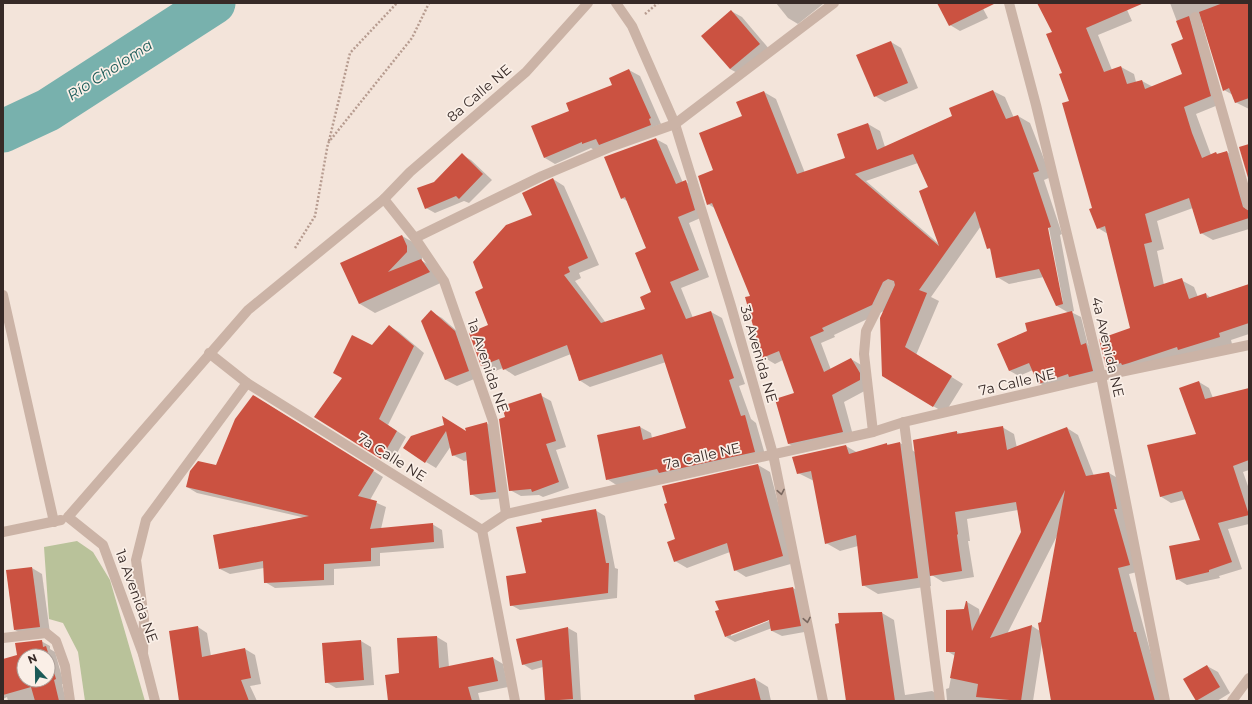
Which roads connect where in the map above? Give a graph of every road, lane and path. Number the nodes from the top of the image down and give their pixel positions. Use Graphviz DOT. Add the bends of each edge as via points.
graph roads {
  1 [pos="397,3"];
  2 [pos="429,3"];
  3 [pos="588,3"];
  4 [pos="616,3"];
  5 [pos="834,3"];
  6 [pos="1009,3"];
  7 [pos="1195,17"];
  8 [pos="675,124"];
  9 [pos="328,143"];
  10 [pos="384,199"];
  11 [pos="1249,205"];
  12 [pos="415,238"];
  13 [pos="291,254"];
  14 [pos="889,285"];
  15 [pos="3,295"];
  16 [pos="1249,345"];
  17 [pos="209,353"];
  18 [pos="1101,376"];
  19 [pos="247,383"];
  20 [pos="904,422"];
  21 [pos="873,432"];
  22 [pos="773,454"];
  23 [pos="506,514"];
  24 [pos="68,517"];
  25 [pos="54,522"];
  26 [pos="482,530"];
  27 [pos="3,532"];
  28 [pos="3,638"];
  29 [pos="143,654"];
  30 [pos="1249,678"];
  31 [pos="70,701"];
  32 [pos="155,701"];
  33 [pos="515,701"];
  34 [pos="823,701"];
  35 [pos="940,701"];
  36 [pos="1165,701"];
  37 [pos="1232,701"];
  1 -- 9 [label="path" via="350,53"];
  2 -- 9 [label="path" via="412,38"];
  3 -- 10 [label="street, 8a Calle NE" via="526,72 410,172"];
  4 -- 8 [label="street, 3a Avenida NE" via="632,26"];
  5 -- 8 [label="street"];
  6 -- 18 [label="street, 4a Avenida NE"];
  7 -- 11 [label="street"];
  8 -- 12 [label="street" via="549,173"];
  8 -- 22 [label="street, 3a Avenida NE"];
  9 -- 13 [label="path" via="315,216"];
  10 -- 12 [label="street, 1a Avenida NE"];
  10 -- 17 [label="street" via="248,310"];
  12 -- 23 [label="street, 1a Avenida NE" via="444,281 493,421"];
  14 -- 21 [label="street" via="866,331 864,354"];
  15 -- 25 [label="street"];
  16 -- 18 [label="street, 7a Calle NE"];
  17 -- 19 [label="street, 7a Calle NE"];
  17 -- 24 [label="street"];
  18 -- 20 [label="street, 7a Calle NE"];
  18 -- 36 [label="street, 4a Avenida NE"];
  19 -- 26 [label="street, 7a Calle NE"];
  19 -- 29 [label="street" via="146,520 136,560 144,619"];
  20 -- 21 [label="street, 7a Calle NE"];
  20 -- 35 [label="street"];
  21 -- 22 [label="street, 7a Calle NE"];
  22 -- 23 [label="street, 7a Calle NE"];
  22 -- 34 [label="street, 3a Avenida NE, one-way"];
  23 -- 26 [label="street, 7a Calle NE"];
  24 -- 25 [label="street"];
  24 -- 29 [label="street, 1a Avenida NE" via="103,545"];
  25 -- 27 [label="street"];
  26 -- 33 [label="street"];
  28 -- 31 [label="street" via="46,633 56,641 65,666"];
  29 -- 32 [label="street, 1a Avenida NE"];
  30 -- 37 [label="street"];
}
